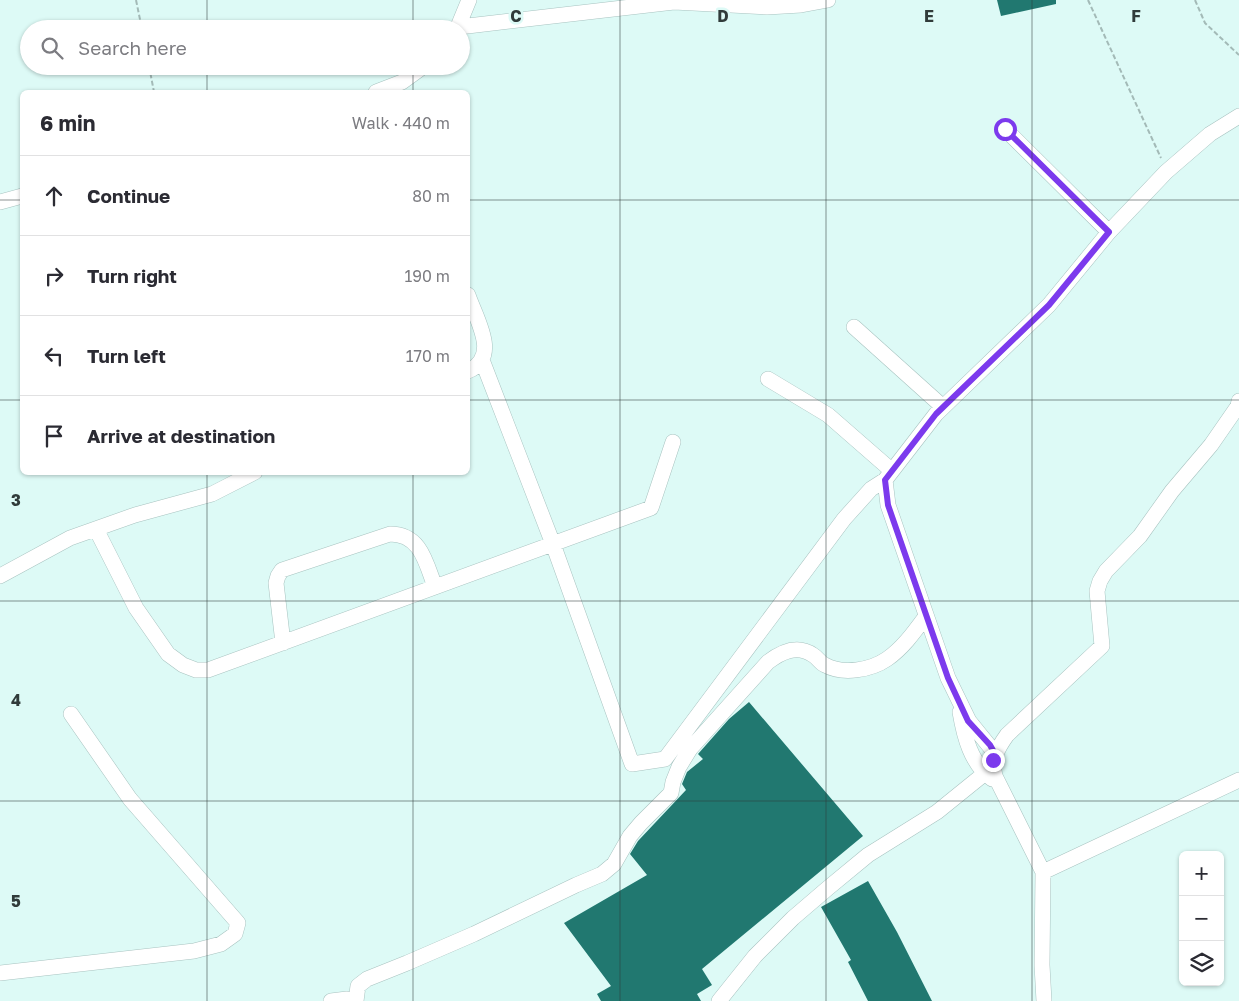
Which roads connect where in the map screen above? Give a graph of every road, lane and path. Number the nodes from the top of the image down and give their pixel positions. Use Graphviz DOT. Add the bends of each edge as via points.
graph roads {
  1 [pos="136,0"];
  2 [pos="469,0"];
  3 [pos="828,0"];
  4 [pos="1088,0"];
  5 [pos="1195,0"];
  6 [pos="140,20"];
  7 [pos="461,20"];
  8 [pos="470,27"];
  9 [pos="1239,55"];
  10 [pos="151,75"];
  11 [pos="412,75"];
  12 [pos="393,89"];
  13 [pos="154,90"];
  14 [pos="1239,116"];
  15 [pos="1005,129"];
  16 [pos="1166,172"];
  17 [pos="20,197"];
  18 [pos="0,202"];
  19 [pos="1109,232"];
  20 [pos="470,301"];
  21 [pos="854,327"];
  22 [pos="482,360"];
  23 [pos="470,370"];
  24 [pos="768,379"];
  25 [pos="1239,401"];
  26 [pos="943,407"];
  27 [pos="673,442"];
  28 [pos="249,475"];
  29 [pos="888,475"];
  30 [pos="96,529"];
  31 [pos="553,544"];
  32 [pos="0,576"];
  33 [pos="435,587"];
  34 [pos="926,616"];
  35 [pos="283,643"];
  36 [pos="958,700"];
  37 [pos="72,714"];
  38 [pos="995,754"];
  39 [pos="984,774"];
  40 [pos="1239,780"];
  41 [pos="998,784"];
  42 [pos="1043,872"];
  43 [pos="0,973"];
  44 [pos="724,998"];
  45 [pos="332,1001"];
  46 [pos="356,1001"];
  47 [pos="1044,1001"];
  1 -- 6 [label="path"];
  2 -- 7 [label="street"];
  3 -- 8 [label="street" via="767,8 674,2"];
  4 -- 16 [label="path"];
  5 -- 9 [label="path" via="1205,23"];
  10 -- 13 [label="path"];
  11 -- 12 [label="street"];
  14 -- 16 [label="street" via="1210,134"];
  15 -- 19 [label="street"];
  16 -- 19 [label="street"];
  17 -- 18 [label="street"];
  19 -- 26 [label="street" via="1049,305"];
  20 -- 22 [label="street" via="483,337"];
  21 -- 26 [label="street"];
  22 -- 23 [label="street"];
  22 -- 31 [label="street"];
  24 -- 29 [label="street" via="828,415"];
  25 -- 38 [label="street" via="1211,445 1140,536 1103,576 1097,591 1102,646 1006,735"];
  26 -- 29 [label="street"];
  27 -- 31 [label="street" via="651,508"];
  28 -- 30 [label="street" via="212,494"];
  29 -- 31 [label="street" via="844,519 665,759 632,764"];
  29 -- 34 [label="street" via="888,505"];
  30 -- 32 [label="street" via="70,538"];
  30 -- 35 [label="street" via="136,608 168,654 183,664 196,670 208,670"];
  31 -- 33 [label="street"];
  33 -- 35 [label="street"];
  33 -- 35 [label="street" via="416,544 399,534 390,534 282,570 276,583"];
  34 -- 36 [label="street"];
  34 -- 46 [label="street" via="886,660 856,670 841,671 824,665 802,650 781,653 768,662 690,749 679,767 670,793 630,836 614,864 602,874 407,964 367,978 358,986"];
  36 -- 38 [label="street" via="968,721"];
  36 -- 39 [label="street" via="968,744"];
  37 -- 43 [label="street" via="130,799 238,923 235,934 220,944 194,951"];
  38 -- 41 [label="street" via="993,768"];
  39 -- 41 [label="street"];
  39 -- 44 [label="street" via="937,812 868,855 793,918 755,956"];
  40 -- 42 [label="street"];
  41 -- 42 [label="street"];
  42 -- 47 [label="street"];
  45 -- 46 [label="street"];
}
